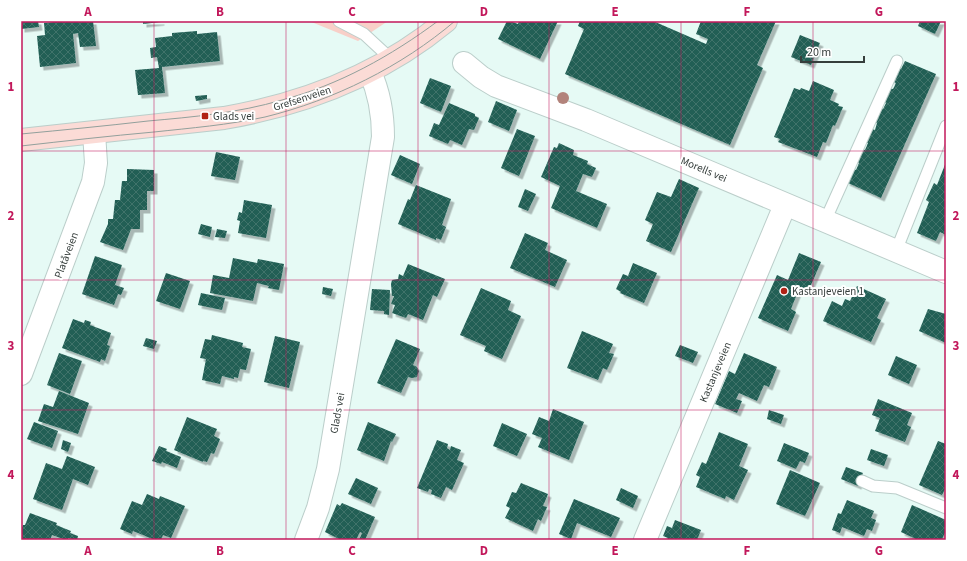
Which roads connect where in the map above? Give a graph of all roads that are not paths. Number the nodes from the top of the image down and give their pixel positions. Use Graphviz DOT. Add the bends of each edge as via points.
graph roads {
  1 [pos="339,21"];
  2 [pos="436,24"];
  3 [pos="391,59"];
  4 [pos="897,61"];
  5 [pos="464,63"];
  6 [pos="370,72"];
  7 [pos="946,126"];
  8 [pos="94,132"];
  9 [pos="21,140"];
  10 [pos="785,205"];
  11 [pos="826,221"];
  12 [pos="896,251"];
  13 [pos="946,272"];
  14 [pos="21,374"];
  15 [pos="862,481"];
  16 [pos="946,508"];
  17 [pos="306,540"];
  18 [pos="645,540"];
  1 -- 3 [label="lane" via="364,34"];
  2 -- 3 [label="main road, Grefsenveien"];
  3 -- 6 [label="main road, Grefsenveien"];
  4 -- 11 [label="lane"];
  5 -- 10 [label="street, Morells vei" via="496,86 586,120"];
  6 -- 8 [label="main road, Grefsenveien" via="310,97 254,113"];
  6 -- 17 [label="street, Glads vei" via="381,106 383,137 328,469"];
  7 -- 12 [label="lane"];
  8 -- 9 [label="main road, Grefsenveien"];
  8 -- 14 [label="street, Platåveien" via="96,163 93,182"];
  10 -- 11 [label="street, Morells vei"];
  10 -- 18 [label="street, Kastanjeveien"];
  11 -- 12 [label="street, Morells vei"];
  12 -- 13 [label="street, Morells vei"];
  15 -- 16 [label="lane" via="873,486 897,488"];
}
